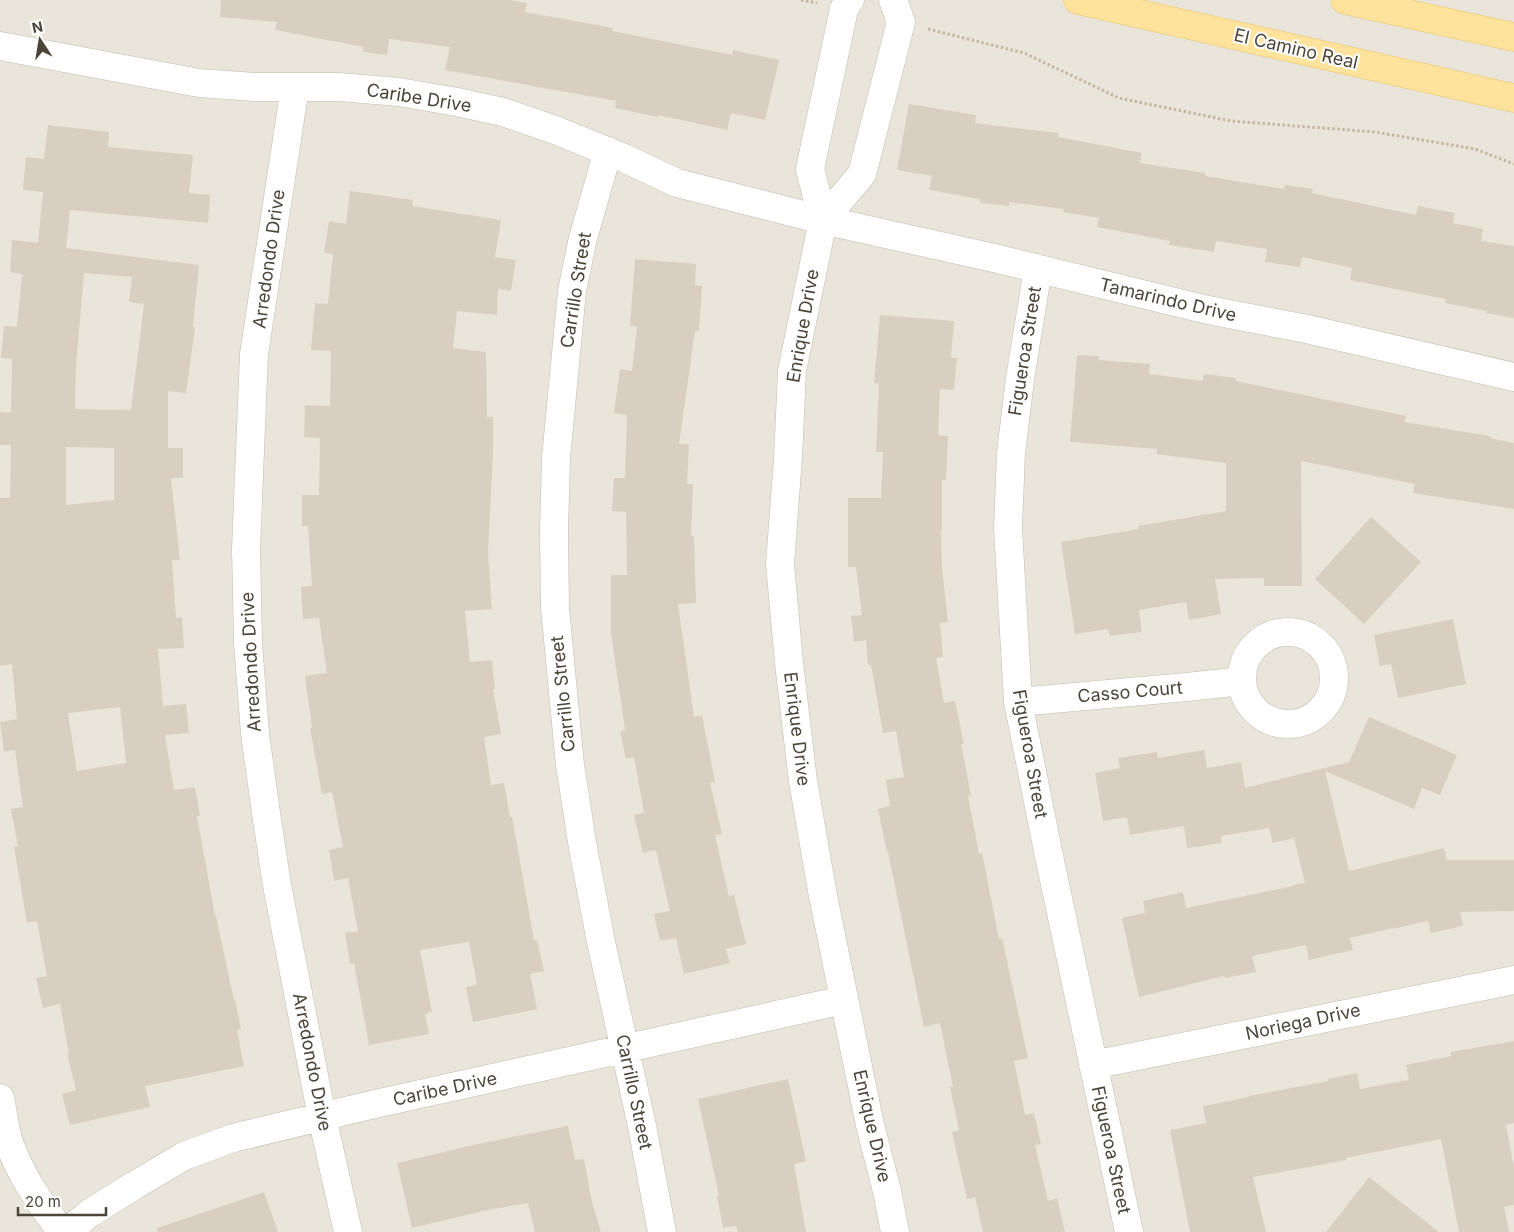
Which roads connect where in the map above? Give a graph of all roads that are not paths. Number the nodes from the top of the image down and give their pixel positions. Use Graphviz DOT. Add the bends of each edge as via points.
graph roads {
  1 [pos="1078,0"];
  2 [pos="1345,0"];
  3 [pos="847,4"];
  4 [pos="897,11"];
  5 [pos="1514,38"];
  6 [pos="0,46"];
  7 [pos="295,87"];
  8 [pos="1514,98"];
  9 [pos="608,151"];
  10 [pos="823,220"];
  11 [pos="1038,269"];
  12 [pos="1514,377"];
  13 [pos="1242,681"];
  14 [pos="1018,702"];
  15 [pos="1514,980"];
  16 [pos="844,1000"];
  17 [pos="625,1049"];
  18 [pos="1093,1065"];
  19 [pos="0,1098"];
  20 [pos="322,1118"];
  21 [pos="62,1232"];
  22 [pos="67,1232"];
  23 [pos="348,1232"];
  24 [pos="662,1232"];
  25 [pos="895,1232"];
  26 [pos="1129,1232"];
  1 -- 8 [label="main road, El Camino Real"];
  2 -- 5 [label="main road"];
  3 -- 10 [label="street, Enrique Drive" via="810,169"];
  4 -- 10 [label="street, Enrique Drive" via="862,174"];
  6 -- 7 [label="street, Caribe Drive" via="199,83"];
  7 -- 9 [label="street, Caribe Drive" via="400,92 457,102 503,112"];
  7 -- 20 [label="street, Arredondo Drive" via="254,354 246,539 247,606 255,734 266,820"];
  9 -- 10 [label="street, Caribe Drive" via="677,183"];
  9 -- 17 [label="street, Carrillo Street" via="583,238 572,291 556,458 555,608 570,765 581,838"];
  10 -- 11 [label="street, Tamarindo Drive"];
  10 -- 16 [label="street, Enrique Drive" via="792,371 780,564 803,781"];
  11 -- 12 [label="street, Tamarindo Drive"];
  11 -- 14 [label="street, Figueroa Street" via="1011,452 1008,528"];
  13 -- 14 [label="street, Casso Court"];
  14 -- 18 [label="street, Figueroa Street"];
  15 -- 18 [label="street, Noriega Drive"];
  16 -- 17 [label="street, Caribe Drive"];
  16 -- 25 [label="street, Enrique Drive"];
  17 -- 20 [label="street, Caribe Drive"];
  17 -- 24 [label="street, Carrillo Street"];
  18 -- 26 [label="street, Figueroa Street"];
  19 -- 21 [label="street" via="8,1139 18,1165"];
  20 -- 22 [label="street, Caribe Drive" via="233,1138 184,1156 90,1213"];
  20 -- 23 [label="street, Arredondo Drive"];
}
